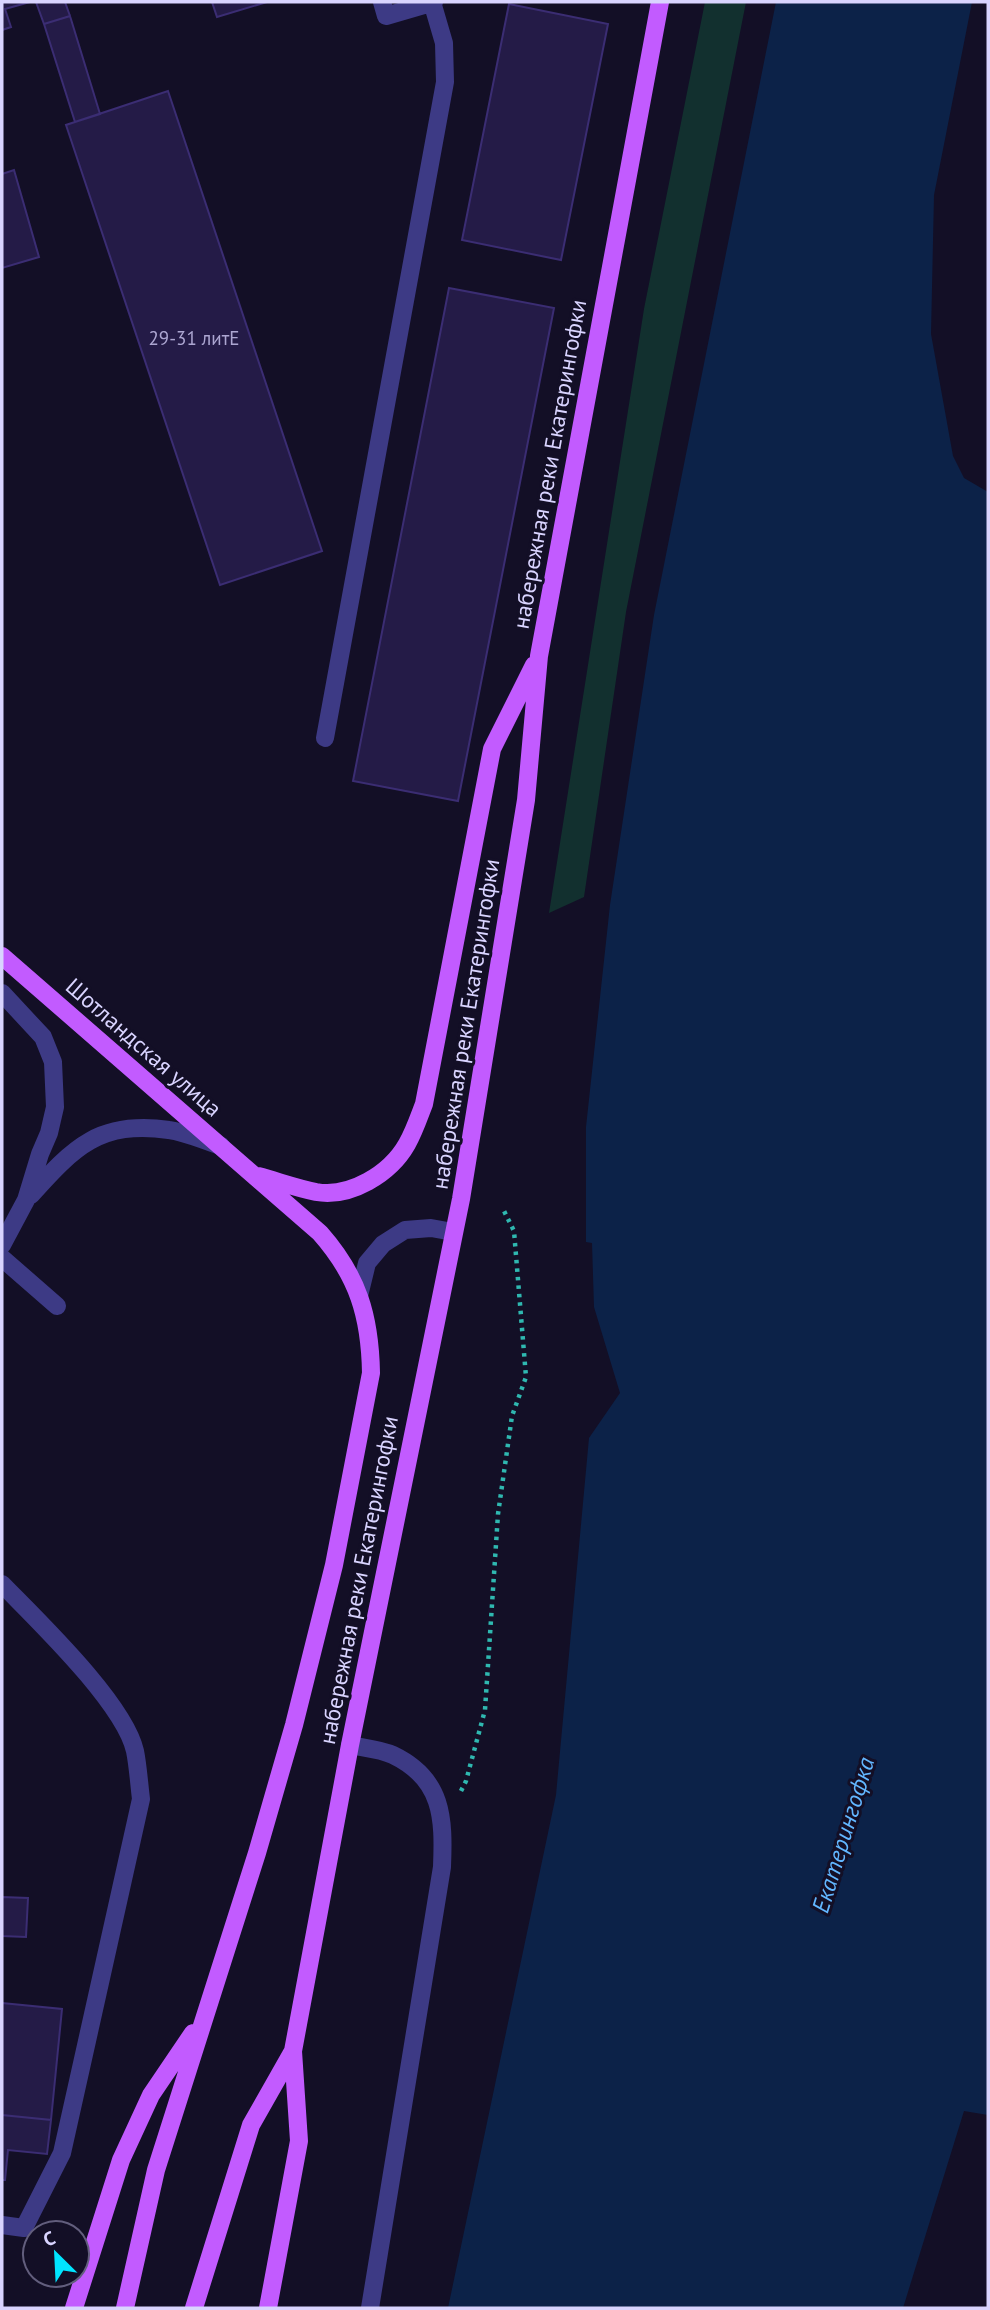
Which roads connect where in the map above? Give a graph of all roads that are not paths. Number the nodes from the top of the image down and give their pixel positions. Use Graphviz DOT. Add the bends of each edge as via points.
graph roads {
  1 [pos="382,2"];
  2 [pos="433,2"];
  3 [pos="660,2"];
  4 [pos="539,656"];
  5 [pos="325,738"];
  6 [pos="2,956"];
  7 [pos="2,993"];
  8 [pos="222,1146"];
  9 [pos="255,1175"];
  10 [pos="26,1200"];
  11 [pos="453,1232"];
  12 [pos="2,1245"];
  13 [pos="2,1258"];
  14 [pos="359,1296"];
  15 [pos="57,1306"];
  16 [pos="2,1584"];
  17 [pos="350,1745"];
  18 [pos="205,2015"];
  19 [pos="293,2051"];
  20 [pos="2,2225"];
  21 [pos="74,2308"];
  22 [pos="125,2308"];
  23 [pos="194,2308"];
  24 [pos="268,2308"];
  25 [pos="370,2308"];
  1 -- 2 [label="street" via="386,16"];
  2 -- 5 [label="street" via="444,43 445,82"];
  3 -- 4 [label="main road, набережная реки Екатерингофки"];
  4 -- 9 [label="main road" via="492,749 425,1104 407,1146 384,1172 338,1192 317,1192"];
  4 -- 11 [label="main road, набережная реки Екатерингофки" via="526,800"];
  6 -- 8 [label="main road, Шотландская улица"];
  7 -- 10 [label="street" via="43,1037 53,1062 55,1107"];
  8 -- 9 [label="main road, Шотландская улица"];
  8 -- 10 [label="street" via="170,1130 121,1128 93,1138 60,1163"];
  9 -- 14 [label="main road, Шотландская улица" via="338,1253"];
  10 -- 12 [label="street"];
  11 -- 14 [label="street" via="405,1230 383,1244 367,1263"];
  11 -- 17 [label="main road, набережная реки Екатерингофки"];
  13 -- 15 [label="street"];
  14 -- 18 [label="main road, Шотландская улица" via="367,1324 371,1373 334,1566 294,1725"];
  16 -- 20 [label="street" via="114,1708 134,1749 141,1799 62,2153 24,2228"];
  17 -- 19 [label="main road, набережная реки Екатерингофки"];
  17 -- 25 [label="street" via="391,1754 415,1768 434,1792 444,1826 442,1867"];
  18 -- 21 [label="main road" via="151,2095 121,2160"];
  18 -- 22 [label="main road, Шотландская улица" via="156,2170"];
  19 -- 23 [label="main road" via="251,2125"];
  19 -- 24 [label="main road" via="299,2141"];
}
